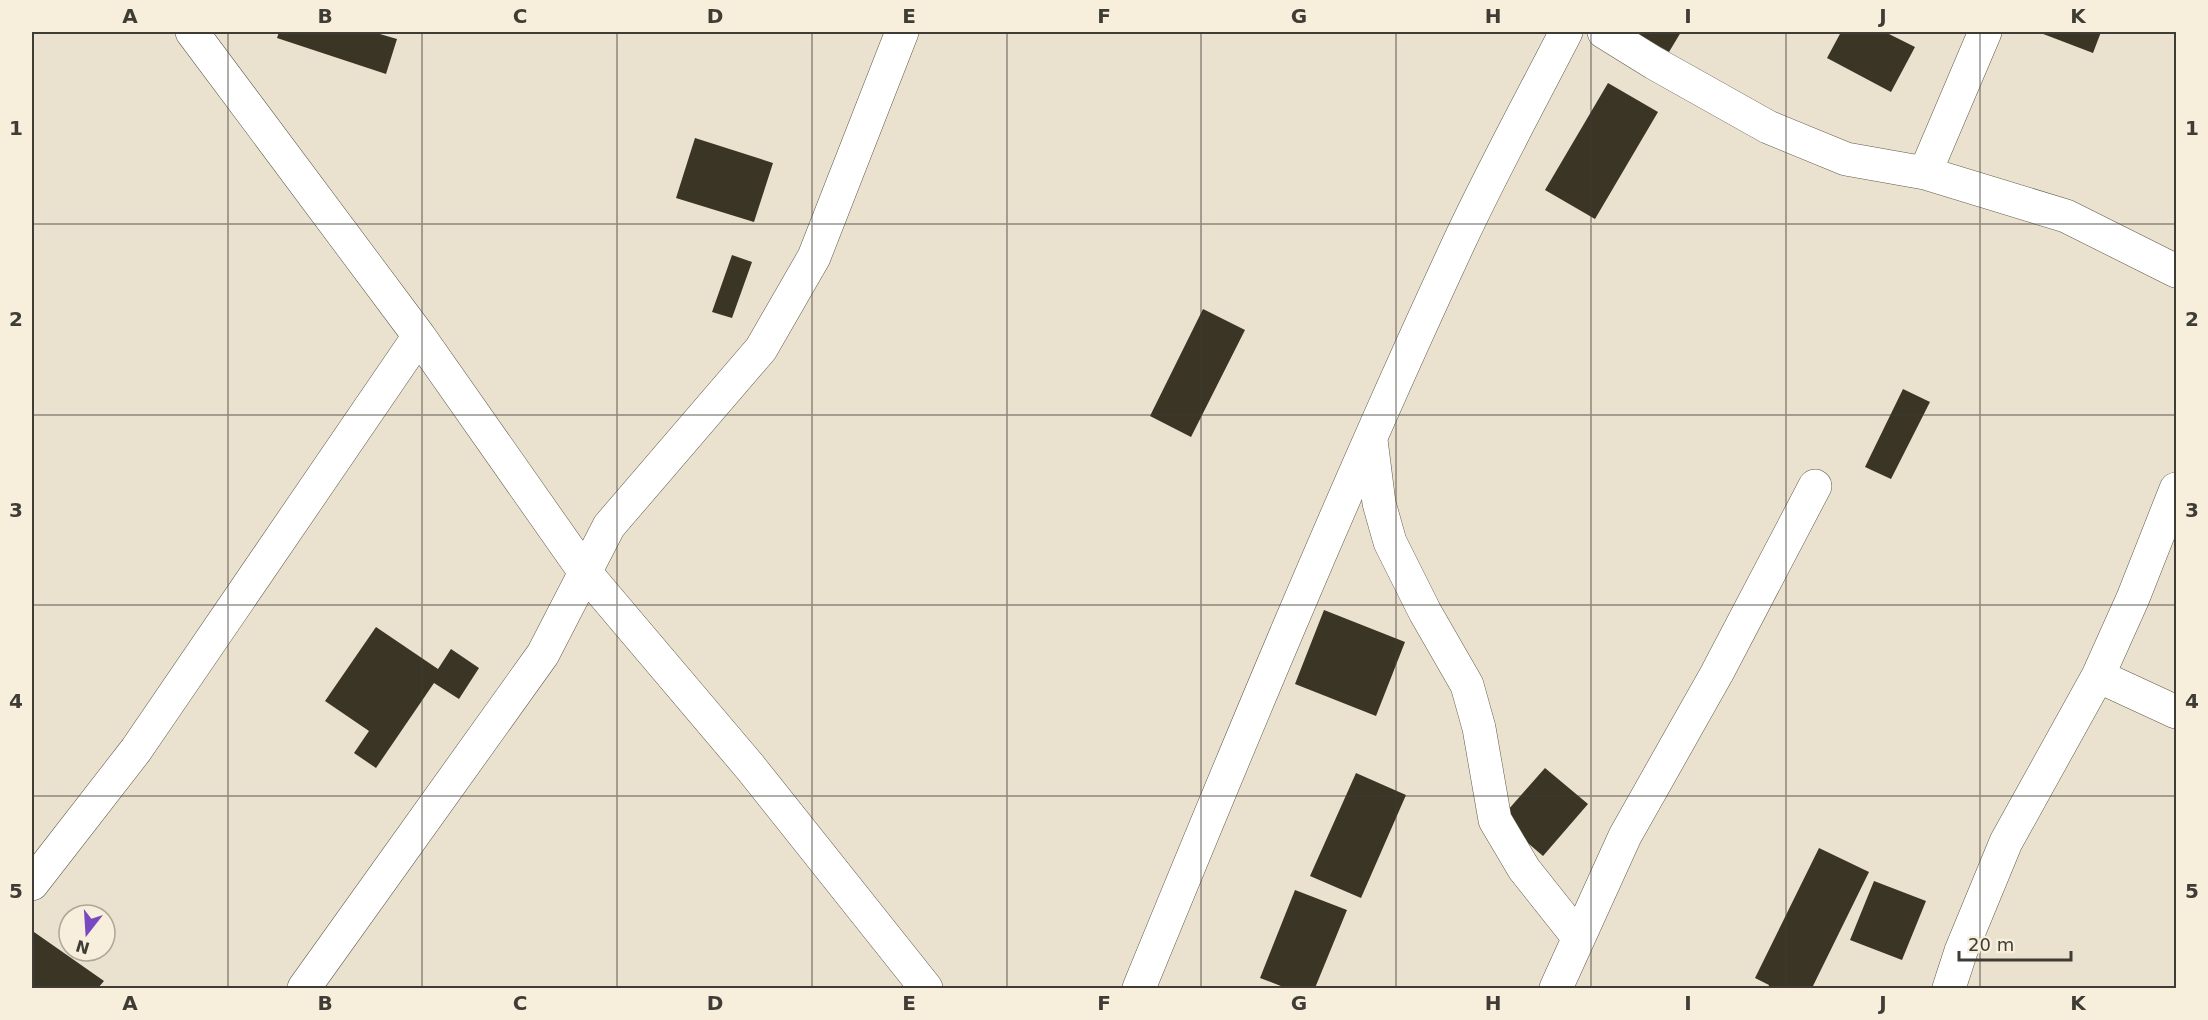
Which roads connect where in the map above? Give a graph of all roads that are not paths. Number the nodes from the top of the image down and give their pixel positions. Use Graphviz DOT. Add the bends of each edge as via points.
graph roads {
  1 [pos="192,32"];
  2 [pos="902,32"];
  3 [pos="1566,32"];
  4 [pos="1604,32"];
  5 [pos="1986,32"];
  6 [pos="1925,173"];
  7 [pos="2176,271"];
  8 [pos="419,336"];
  9 [pos="1371,440"];
  10 [pos="1815,486"];
  11 [pos="2176,489"];
  12 [pos="584,571"];
  13 [pos="2098,676"];
  14 [pos="2176,712"];
  15 [pos="32,884"];
  16 [pos="1578,937"];
  17 [pos="304,988"];
  18 [pos="926,988"];
  19 [pos="1139,988"];
  20 [pos="1556,988"];
  21 [pos="1949,988"];
  1 -- 8 [label="street"];
  2 -- 12 [label="street" via="814,257 760,349 609,526"];
  3 -- 9 [label="street" via="1462,237"];
  4 -- 6 [label="street" via="1768,127 1846,159"];
  5 -- 6 [label="street"];
  6 -- 7 [label="street" via="2066,216"];
  8 -- 12 [label="street"];
  8 -- 15 [label="street" via="136,750"];
  9 -- 16 [label="street" via="1379,503 1390,542 1467,685 1479,728 1495,820 1524,869"];
  9 -- 19 [label="street" via="1278,650"];
  10 -- 16 [label="street" via="1717,673 1625,836"];
  11 -- 13 [label="street"];
  12 -- 17 [label="street" via="543,654"];
  12 -- 18 [label="street" via="750,767"];
  13 -- 14 [label="street"];
  13 -- 21 [label="street" via="2006,842"];
  16 -- 20 [label="street"];
}
